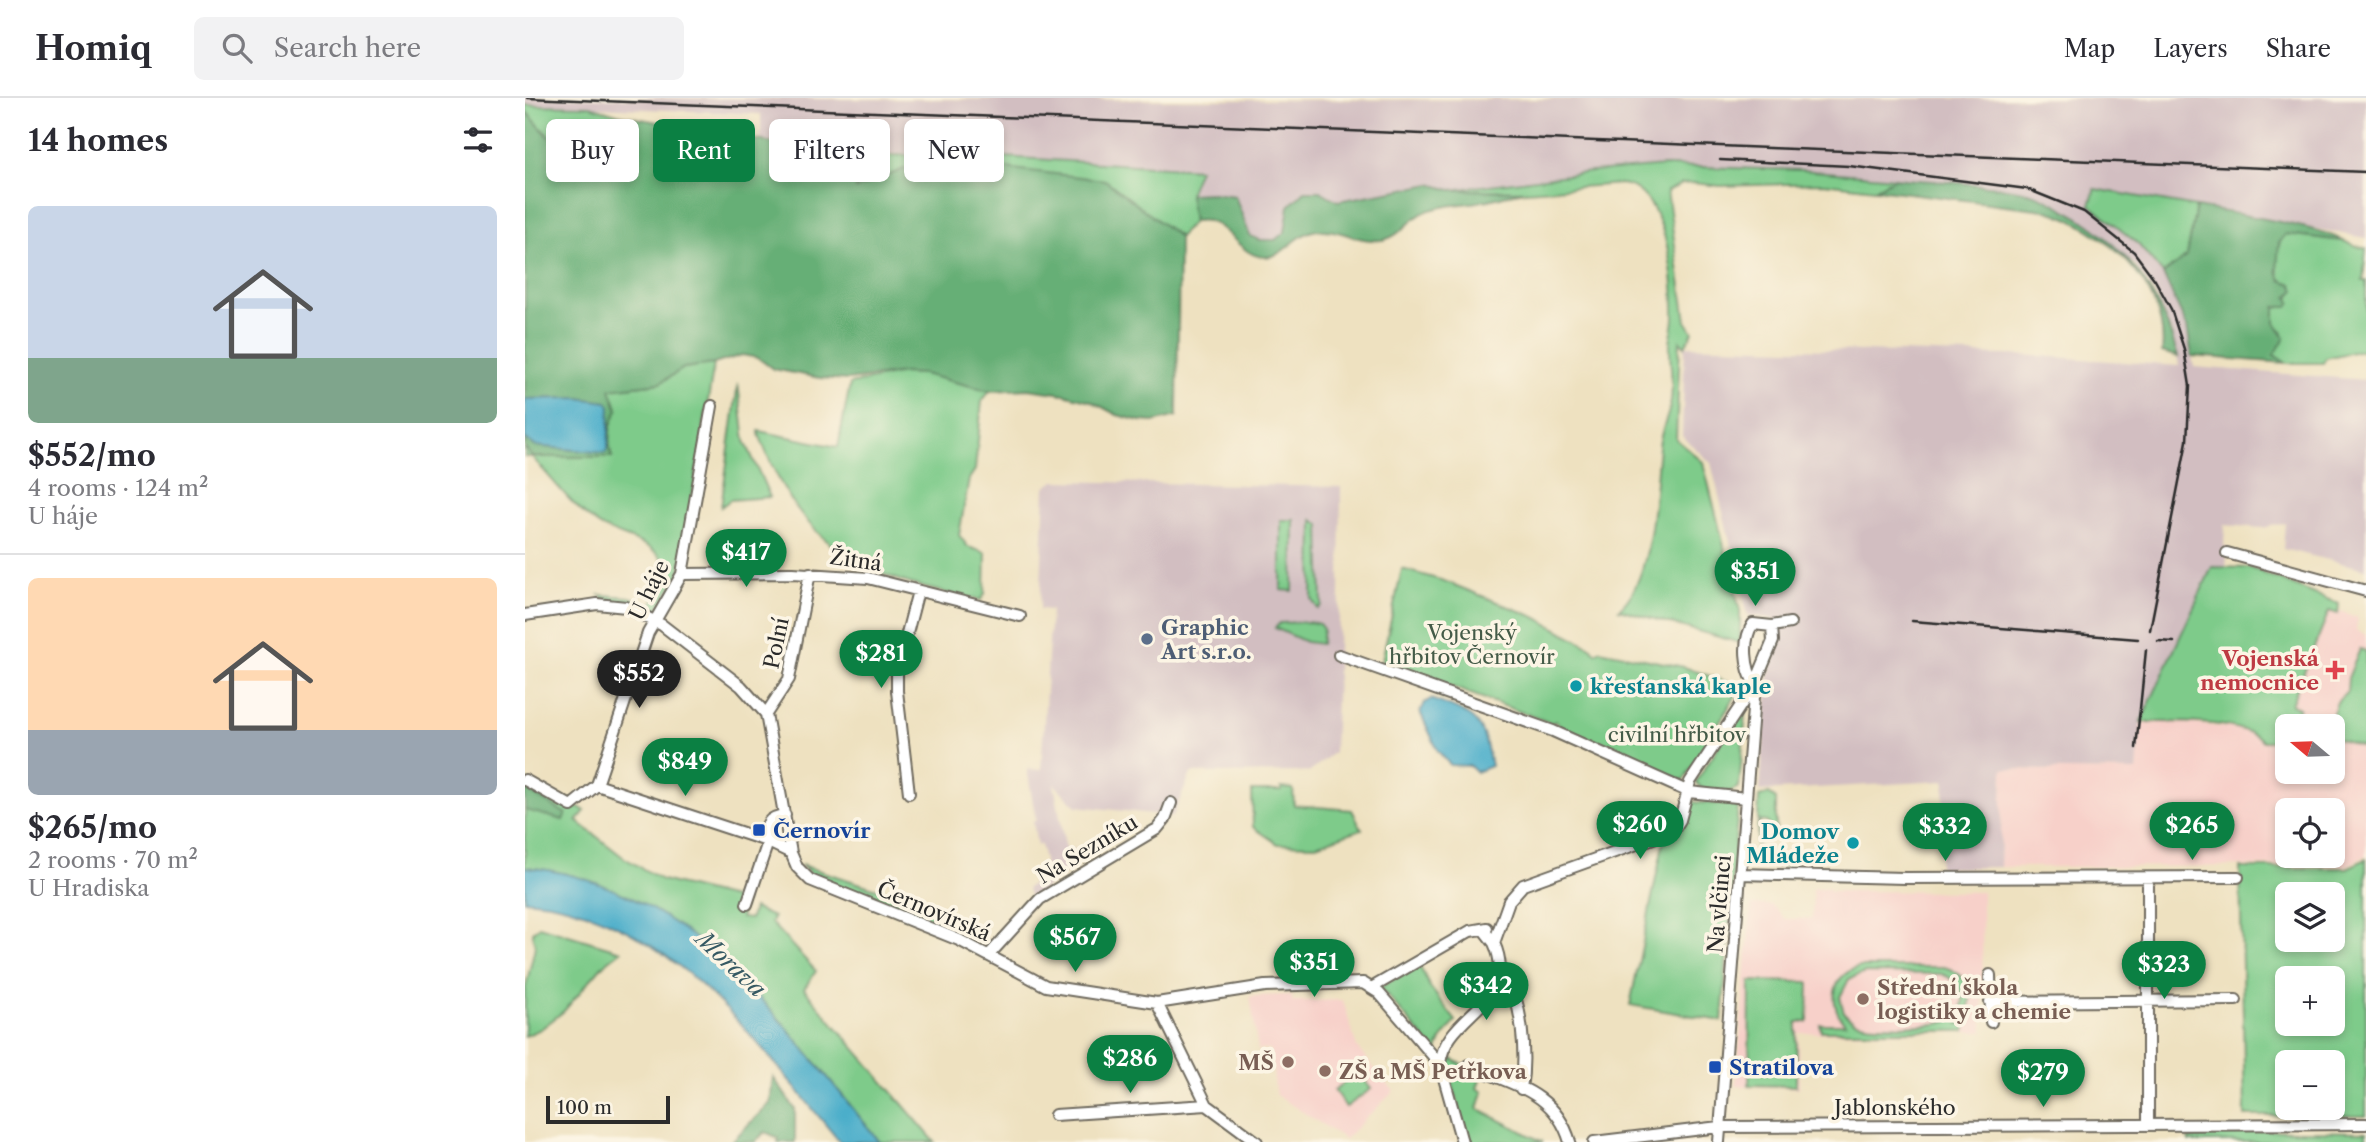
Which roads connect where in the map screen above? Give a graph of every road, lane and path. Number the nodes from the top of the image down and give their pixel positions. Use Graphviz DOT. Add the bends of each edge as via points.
graph roads {
  1 [pos="712,406"];
  2 [pos="2227,553"];
  3 [pos="810,573"];
  4 [pos="682,574"];
  5 [pos="918,591"];
  6 [pos="2366,591"];
  7 [pos="525,615"];
  8 [pos="1020,616"];
  9 [pos="656,621"];
  10 [pos="1790,623"];
  11 [pos="1772,626"];
  12 [pos="1339,655"];
  13 [pos="1755,684"];
  14 [pos="765,714"];
  15 [pos="525,780"];
  16 [pos="597,785"];
  17 [pos="1689,792"];
  18 [pos="909,793"];
  19 [pos="1746,798"];
  20 [pos="1171,803"];
  21 [pos="785,815"];
  22 [pos="766,841"];
  23 [pos="790,853"];
  24 [pos="1740,874"];
  25 [pos="2238,877"];
  26 [pos="2148,879"];
  27 [pos="747,904"];
  28 [pos="1482,929"];
  29 [pos="1499,930"];
  30 [pos="1494,943"];
  31 [pos="989,955"];
  32 [pos="1501,973"];
  33 [pos="1990,975"];
  34 [pos="1373,987"];
  35 [pos="2237,1000"];
  36 [pos="2148,1001"];
  37 [pos="1990,1002"];
  38 [pos="1157,1003"];
  39 [pos="1991,1021"];
  40 [pos="1440,1065"];
  41 [pos="1468,1065"];
  42 [pos="1521,1089"];
  43 [pos="1207,1105"];
  44 [pos="1055,1115"];
  45 [pos="2148,1124"];
  46 [pos="2366,1124"];
  47 [pos="1720,1127"];
  48 [pos="1257,1142"];
  49 [pos="1462,1142"];
  50 [pos="1570,1142"];
  51 [pos="1594,1142"];
  52 [pos="1719,1142"];
  1 -- 4 [label="street, U háje"];
  2 -- 6 [label="street"];
  3 -- 4 [label="street, Žitná"];
  3 -- 5 [label="street, Žitná" via="868,578"];
  3 -- 14 [label="street, Polní" via="789,679"];
  4 -- 9 [label="street, U háje"];
  5 -- 8 [label="street, Žitná"];
  5 -- 18 [label="street" via="897,681"];
  7 -- 9 [label="street" via="609,603"];
  9 -- 14 [label="street" via="741,687"];
  9 -- 16 [label="street, U háje"];
  10 -- 11 [label="street"];
  11 -- 13 [label="street, Na vlčinci" via="1773,641"];
  11 -- 13 [label="street, Na vlčinci" via="1753,624 1748,631 1749,676"];
  12 -- 17 [label="street" via="1553,731"];
  13 -- 17 [label="street" via="1691,782"];
  13 -- 19 [label="street, Na vlčinci"];
  14 -- 21 [label="street"];
  15 -- 16 [label="street" via="571,806"];
  16 -- 22 [label="street"];
  17 -- 19 [label="street"];
  17 -- 29 [label="street" via="1677,825 1669,833 1523,885 1509,901"];
  19 -- 24 [label="street, Na vlčinci"];
  20 -- 31 [label="street, Na Sezníku" via="1157,829 1041,899"];
  21 -- 22 [label="street" via="766,822"];
  21 -- 23 [label="street"];
  22 -- 23 [label="street"];
  22 -- 27 [label="street"];
  23 -- 31 [label="street, Černovírská" via="810,880"];
  24 -- 26 [label="street"];
  24 -- 47 [label="street, Na vlčinci"];
  25 -- 26 [label="street"];
  26 -- 36 [label="street"];
  28 -- 29 [label="street"];
  28 -- 30 [label="street"];
  28 -- 34 [label="street" via="1470,931"];
  29 -- 30 [label="street"];
  30 -- 32 [label="street"];
  31 -- 38 [label="street, Černovírská" via="1046,986"];
  32 -- 40 [label="street" via="1491,993 1445,1046"];
  32 -- 42 [label="street" via="1519,1013"];
  33 -- 37 [label="street"];
  34 -- 38 [label="street, Černovírská" via="1353,981 1265,986"];
  34 -- 40 [label="street"];
  35 -- 36 [label="street"];
  36 -- 37 [label="street"];
  36 -- 45 [label="street"];
  37 -- 39 [label="street"];
  38 -- 43 [label="street"];
  40 -- 49 [label="street"];
  41 -- 42 [label="street"];
  42 -- 50 [label="street" via="1551,1104"];
  43 -- 44 [label="street"];
  43 -- 48 [label="street"];
  45 -- 46 [label="street, Jablonského"];
  45 -- 47 [label="street, Jablonského"];
  47 -- 51 [label="street, Jablonského"];
  47 -- 52 [label="street"];
}
